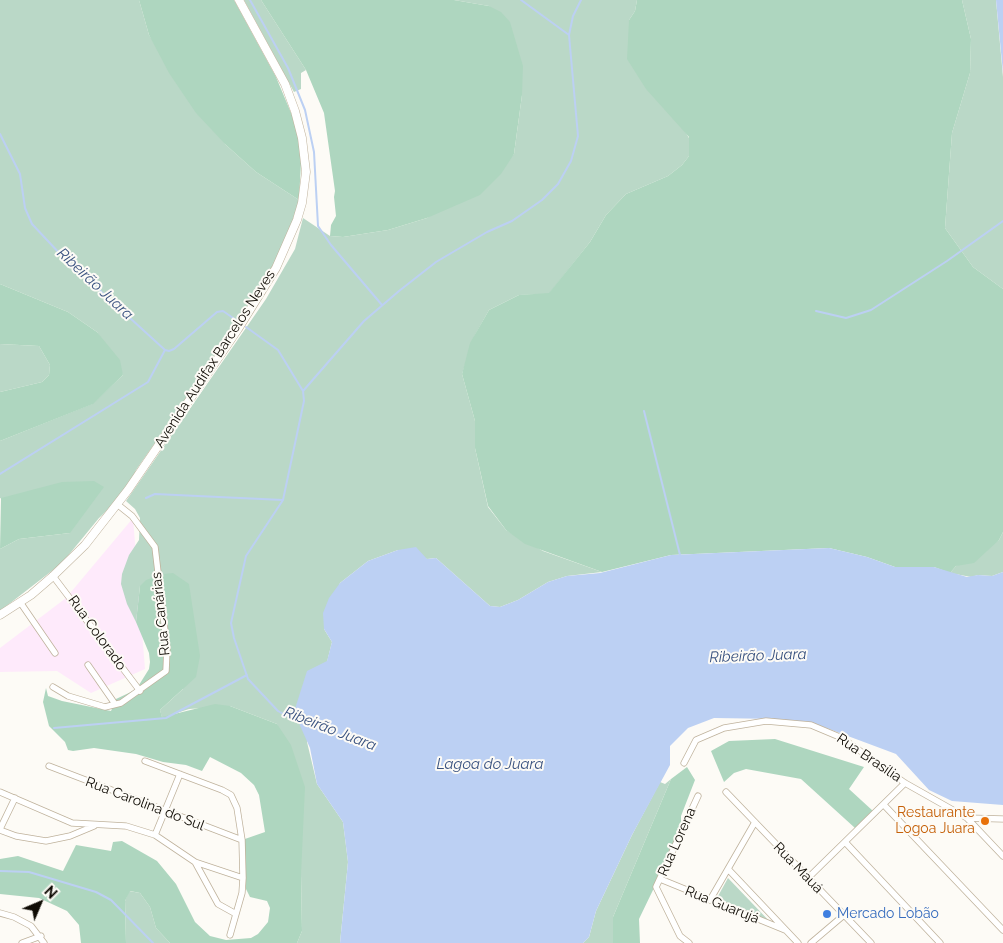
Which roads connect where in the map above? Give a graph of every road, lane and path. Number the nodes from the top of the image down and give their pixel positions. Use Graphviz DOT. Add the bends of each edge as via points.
graph roads {
  1 [pos="239,0"];
  2 [pos="117,504"];
  3 [pos="54,576"];
  4 [pos="20,602"];
  5 [pos="0,616"];
  6 [pos="55,653"];
  7 [pos="88,665"];
  8 [pos="53,687"];
  9 [pos="140,691"];
  10 [pos="115,704"];
  11 [pos="145,761"];
  12 [pos="684,763"];
  13 [pos="49,766"];
  14 [pos="180,774"];
  15 [pos="905,783"];
  16 [pos="0,792"];
  17 [pos="726,792"];
  18 [pos="698,796"];
  19 [pos="15,798"];
  20 [pos="884,806"];
  21 [pos="164,812"];
  22 [pos="967,818"];
  23 [pos="1003,819"];
  24 [pos="755,822"];
  25 [pos="96,826"];
  26 [pos="0,829"];
  27 [pos="155,835"];
  28 [pos="242,840"];
  29 [pos="845,842"];
  30 [pos="1003,856"];
  31 [pos="194,862"];
  32 [pos="728,869"];
  33 [pos="243,878"];
  34 [pos="808,878"];
  35 [pos="660,879"];
  36 [pos="710,900"];
  37 [pos="0,913"];
  38 [pos="236,914"];
  39 [pos="844,915"];
  40 [pos="785,930"];
  41 [pos="1003,930"];
  42 [pos="230,935"];
  43 [pos="41,936"];
  44 [pos="22,943"];
  45 [pos="44,943"];
  46 [pos="689,943"];
  47 [pos="798,943"];
  48 [pos="811,943"];
  49 [pos="871,943"];
  50 [pos="940,943"];
  1 -- 2 [label="main road, Avenida Audifax Barcelos Neves" via="285,84 295,111 305,154 302,203 276,268 238,329"];
  2 -- 3 [label="main road, Avenida Audifax Barcelos Neves" via="85,545"];
  2 -- 9 [label="street, Rua Canárias" via="132,516 154,547 167,648 166,671"];
  3 -- 4 [label="main road, Avenida Audifax Barcelos Neves"];
  3 -- 9 [label="street, Rua Colorado"];
  4 -- 5 [label="main road, Avenida Audifax Barcelos Neves"];
  4 -- 6 [label="street"];
  7 -- 10 [label="street"];
  8 -- 10 [label="street, Rua Canárias" via="68,696 105,707"];
  9 -- 10 [label="street, Rua Canárias"];
  11 -- 14 [label="street"];
  12 -- 15 [label="street, Rua Brasília" via="696,740 724,728 766,721 811,725 842,738"];
  13 -- 21 [label="street, Rua Carolina do Sul"];
  14 -- 21 [label="street"];
  14 -- 28 [label="street" via="231,795 237,808"];
  15 -- 20 [label="street"];
  15 -- 22 [label="street, Rua Brasília"];
  16 -- 19 [label="street"];
  17 -- 24 [label="street, Rua Mauá"];
  18 -- 35 [label="street, Rua Lorena"];
  19 -- 25 [label="street" via="72,823"];
  19 -- 26 [label="street"];
  20 -- 29 [label="street"];
  20 -- 41 [label="street"];
  21 -- 27 [label="street"];
  21 -- 28 [label="street, Rua Carolina do Sul"];
  22 -- 23 [label="street, Rua Brasília"];
  22 -- 30 [label="street"];
  24 -- 32 [label="street"];
  24 -- 34 [label="street, Rua Mauá"];
  25 -- 26 [label="street" via="46,841 16,836"];
  25 -- 27 [label="street" via="126,826"];
  27 -- 31 [label="street"];
  28 -- 33 [label="street"];
  29 -- 34 [label="street"];
  29 -- 50 [label="street"];
  31 -- 33 [label="street"];
  31 -- 38 [label="street" via="218,904"];
  32 -- 36 [label="street"];
  32 -- 40 [label="street"];
  33 -- 38 [label="street"];
  34 -- 39 [label="street, Rua Mauá"];
  35 -- 36 [label="street, Rua Guarujá"];
  35 -- 46 [label="street, Rua Lorena" via="656,888 680,936"];
  36 -- 40 [label="street, Rua Guarujá"];
  37 -- 43 [label="street" via="31,926"];
  38 -- 42 [label="street"];
  39 -- 48 [label="street"];
  39 -- 49 [label="street, Rua Mauá"];
  40 -- 47 [label="street"];
  43 -- 44 [label="street"];
  43 -- 45 [label="street"];
}
